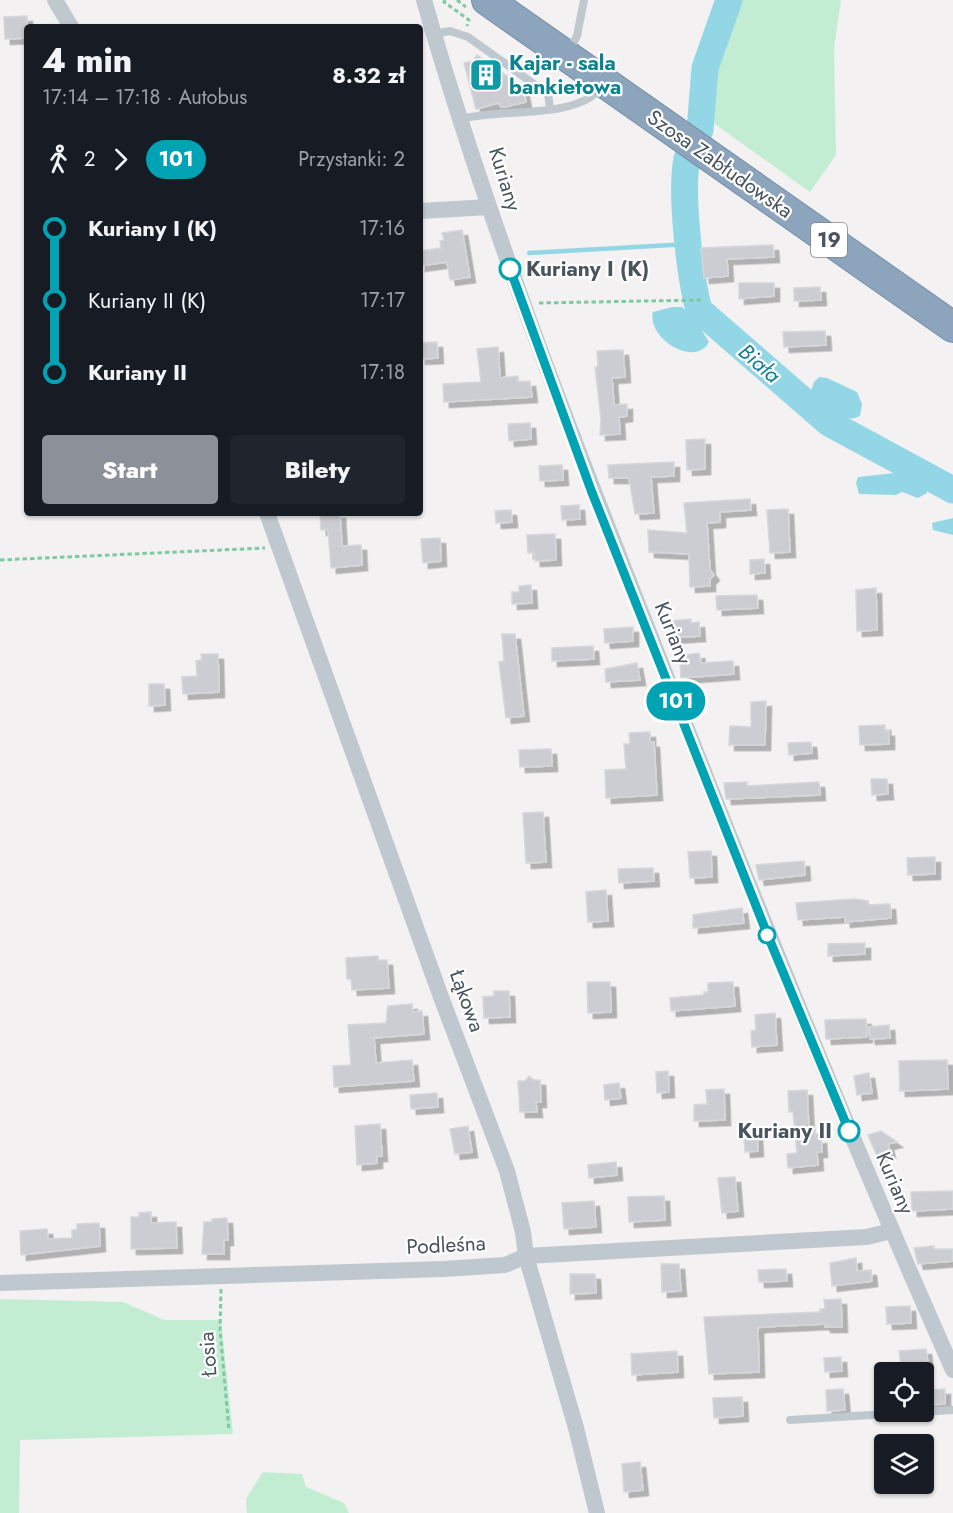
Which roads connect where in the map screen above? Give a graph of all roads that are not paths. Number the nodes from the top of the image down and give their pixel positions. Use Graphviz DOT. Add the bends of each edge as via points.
graph roads {
  1 [pos="55,0"];
  2 [pos="424,0"];
  3 [pos="487,0"];
  4 [pos="584,0"];
  5 [pos="69,24"];
  6 [pos="434,34"];
  7 [pos="566,56"];
  8 [pos="604,83"];
  9 [pos="550,108"];
  10 [pos="462,119"];
  11 [pos="489,207"];
  12 [pos="423,212"];
  13 [pos="953,327"];
  14 [pos="268,516"];
  15 [pos="891,1231"];
  16 [pos="526,1256"];
  17 [pos="0,1283"];
  18 [pos="953,1370"];
  19 [pos="953,1410"];
  20 [pos="790,1420"];
  21 [pos="597,1513"];
  1 -- 5 [label="street"];
  2 -- 6 [label="street, Kuriany"];
  3 -- 7 [label="highway, Szosa Zabłudowska / 19"];
  4 -- 7 [label="lane" via="577,36"];
  6 -- 9 [label="lane" via="450,31 468,37 548,94"];
  6 -- 10 [label="street, Kuriany"];
  7 -- 8 [label="highway, Szosa Zabłudowska / 19"];
  8 -- 9 [label="lane" via="596,95 584,102"];
  8 -- 13 [label="highway, Szosa Zabłudowska / 19"];
  9 -- 10 [label="lane" via="477,114"];
  10 -- 11 [label="street, Kuriany"];
  11 -- 12 [label="street"];
  11 -- 15 [label="street, Kuriany" via="591,490 768,936"];
  14 -- 16 [label="street, Łąkowa" via="507,1171"];
  15 -- 16 [label="street, Podleśna" via="867,1237"];
  15 -- 18 [label="street, Kuriany"];
  16 -- 17 [label="street, Podleśna" via="505,1265 444,1269"];
  16 -- 21 [label="street, Łąkowa"];
  19 -- 20 [label="lane"];
}
